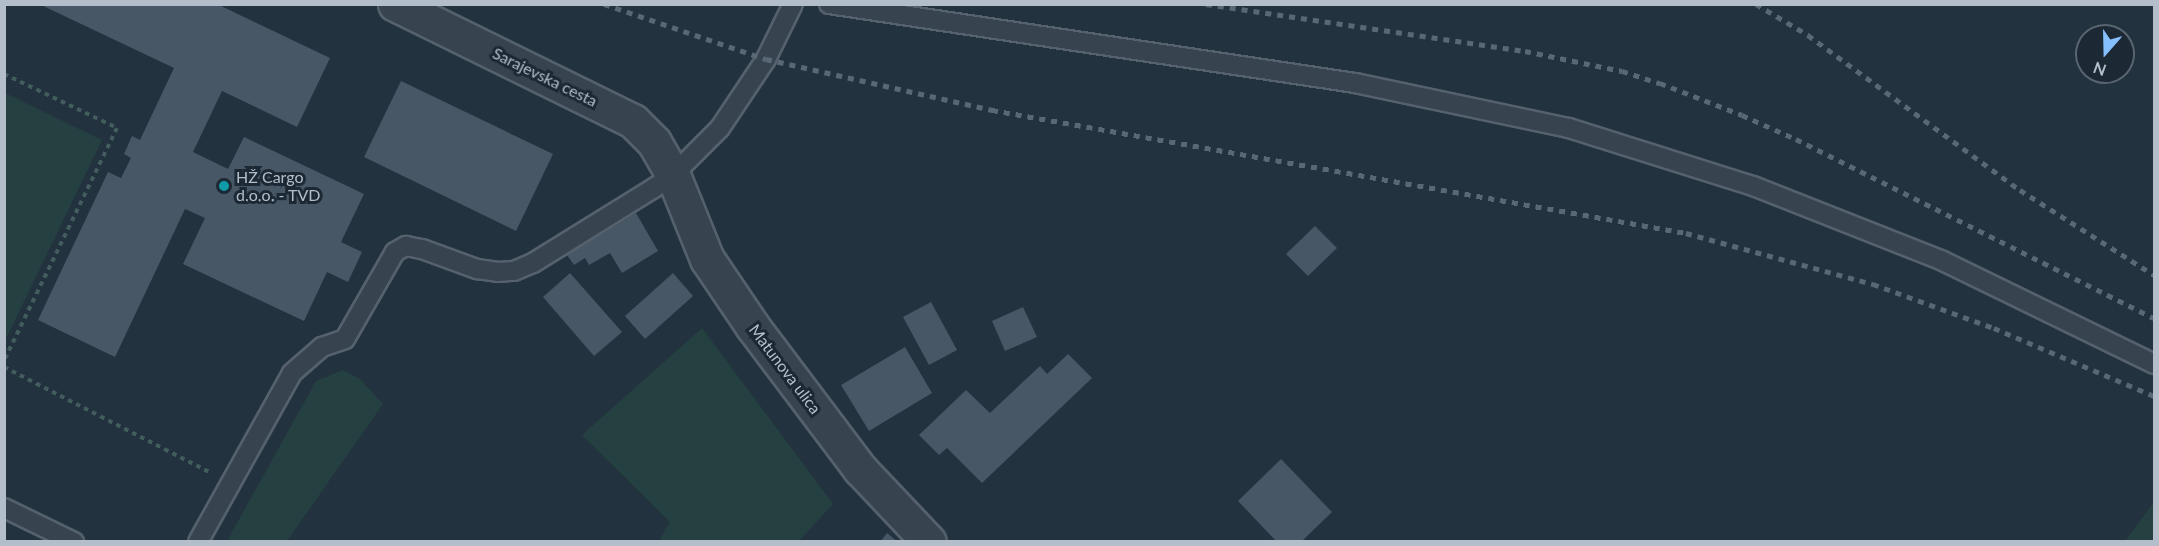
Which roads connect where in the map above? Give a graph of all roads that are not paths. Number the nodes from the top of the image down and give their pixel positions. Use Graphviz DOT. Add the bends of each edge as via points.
graph roads {
  1 [pos="395,4"];
  2 [pos="793,4"];
  3 [pos="829,4"];
  4 [pos="674,175"];
  5 [pos="2154,364"];
  6 [pos="4,508"];
  7 [pos="74,542"];
  8 [pos="198,542"];
  9 [pos="929,542"];
  1 -- 4 [label="street, Sarajevska cesta" via="633,121 654,142"];
  2 -- 4 [label="lane" via="766,59 720,128"];
  3 -- 5 [label="lane" via="1355,83 1569,128 1753,186 1943,261"];
  4 -- 8 [label="lane" via="514,271 477,269 406,246 395,252 345,339 322,347 292,373"];
  4 -- 9 [label="street, Matunova ulica" via="707,258 753,327 860,469"];
  6 -- 7 [label="lane"];
}
